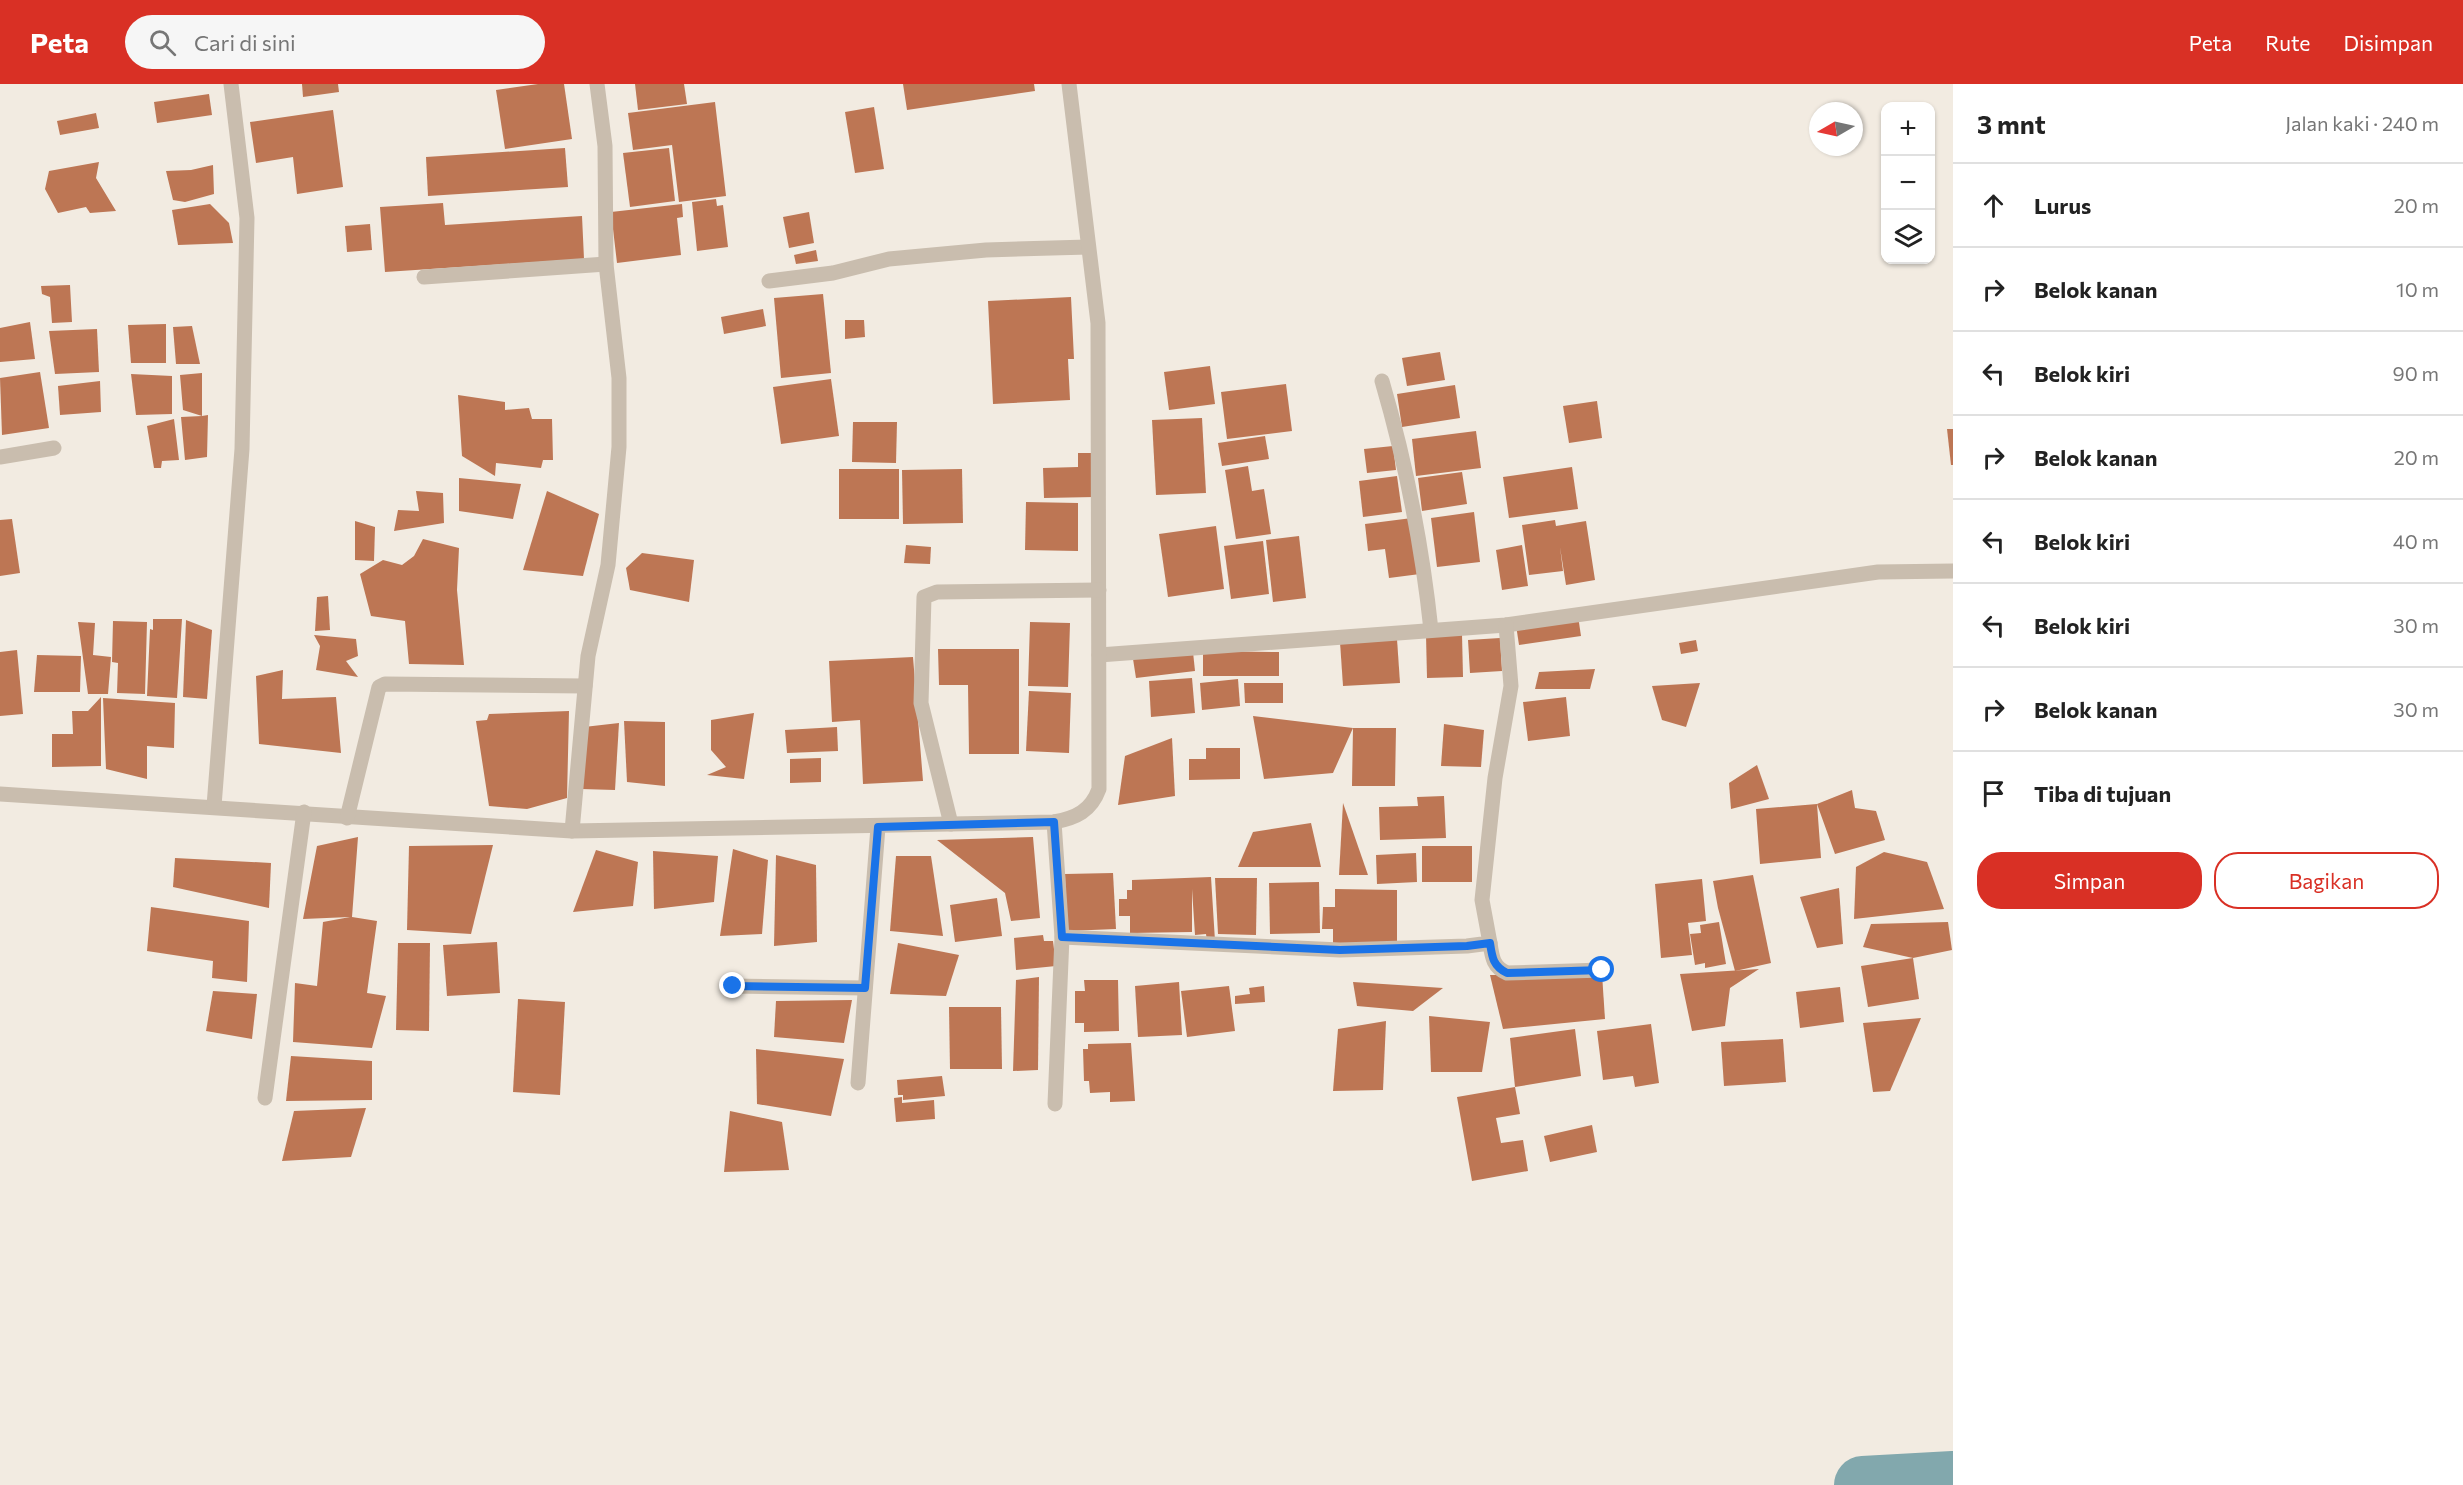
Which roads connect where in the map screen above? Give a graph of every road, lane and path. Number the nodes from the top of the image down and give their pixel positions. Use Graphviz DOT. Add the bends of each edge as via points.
graph roads {
  1 [pos="231,84"];
  2 [pos="597,84"];
  3 [pos="1069,84"];
  4 [pos="1088,247"];
  5 [pos="606,264"];
  6 [pos="424,277"];
  7 [pos="769,281"];
  8 [pos="1382,381"];
  9 [pos="54,448"];
  10 [pos="0,458"];
  11 [pos="1953,571"];
  12 [pos="1099,591"];
  13 [pos="1506,625"];
  14 [pos="1431,630"];
  15 [pos="1099,655"];
  16 [pos="585,686"];
  17 [pos="0,794"];
  18 [pos="214,806"];
  19 [pos="304,812"];
  20 [pos="347,818"];
  21 [pos="1054,822"];
  22 [pos="951,824"];
  23 [pos="878,827"];
  24 [pos="573,831"];
  25 [pos="1062,937"];
  26 [pos="1490,943"];
  27 [pos="1602,970"];
  28 [pos="733,986"];
  29 [pos="865,988"];
  30 [pos="858,1083"];
  31 [pos="265,1098"];
  32 [pos="1055,1104"];
  1 -- 18 [label="street" via="247,218 243,437"];
  2 -- 5 [label="street" via="605,146"];
  3 -- 4 [label="street"];
  4 -- 7 [label="street" via="986,250 889,259 833,273"];
  4 -- 12 [label="street" via="1098,323"];
  5 -- 6 [label="street"];
  5 -- 16 [label="street" via="619,378 619,447 608,565"];
  8 -- 14 [label="street" via="1401,447 1419,536"];
  9 -- 10 [label="street"];
  11 -- 13 [label="street" via="1878,572"];
  12 -- 15 [label="street"];
  12 -- 22 [label="street" via="937,592 924,597 921,703"];
  13 -- 14 [label="street"];
  13 -- 26 [label="street" via="1511,686 1495,778 1482,900"];
  14 -- 15 [label="street"];
  15 -- 21 [label="street" via="1099,789 1087,810"];
  16 -- 20 [label="street" via="379,687"];
  16 -- 24 [label="street"];
  17 -- 18 [label="street"];
  18 -- 19 [label="street"];
  19 -- 20 [label="street"];
  19 -- 31 [label="street"];
  20 -- 24 [label="street"];
  21 -- 22 [label="street"];
  21 -- 25 [label="street"];
  22 -- 23 [label="street"];
  23 -- 24 [label="street"];
  23 -- 29 [label="street"];
  25 -- 26 [label="street" via="1340,950"];
  25 -- 32 [label="street"];
  26 -- 27 [label="street" via="1493,961 1507,973"];
  28 -- 29 [label="street"];
  29 -- 30 [label="street"];
}
